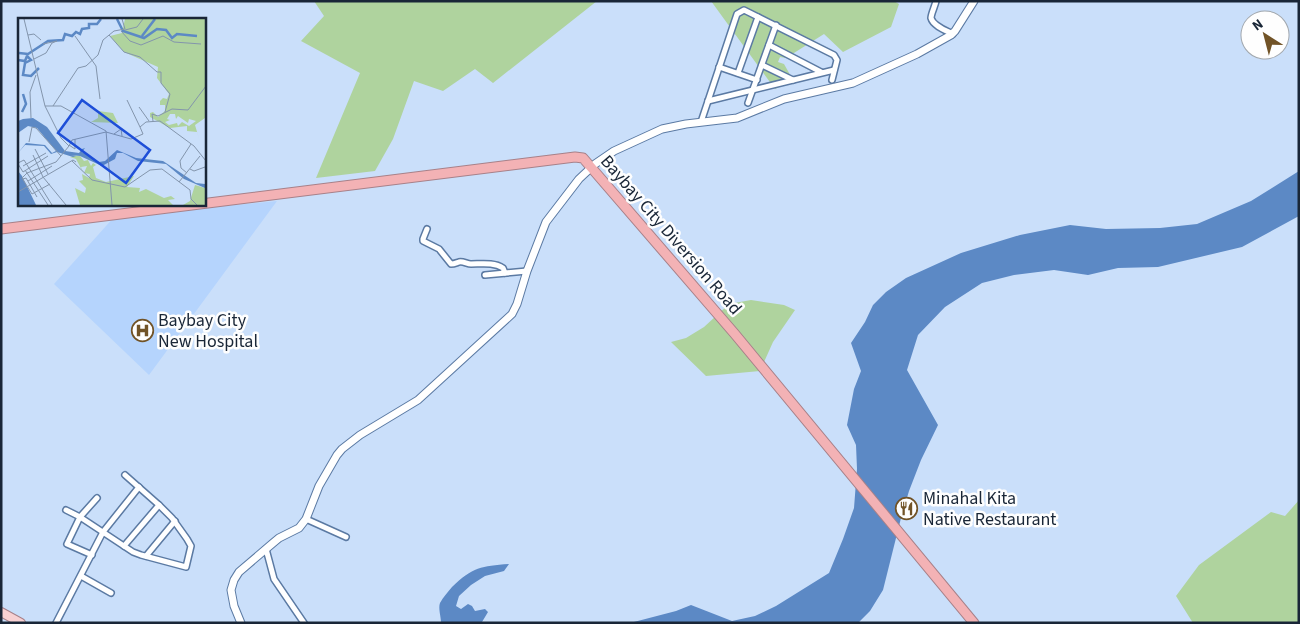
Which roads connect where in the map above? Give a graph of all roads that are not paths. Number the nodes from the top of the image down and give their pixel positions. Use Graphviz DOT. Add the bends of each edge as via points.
graph roads {
  1 [pos="936,1"];
  2 [pos="974,1"];
  3 [pos="758,16"];
  4 [pos="776,25"];
  5 [pos="952,34"];
  6 [pos="769,45"];
  7 [pos="762,65"];
  8 [pos="719,67"];
  9 [pos="834,70"];
  10 [pos="738,73"];
  11 [pos="822,73"];
  12 [pos="756,80"];
  13 [pos="794,80"];
  14 [pos="832,80"];
  15 [pos="753,90"];
  16 [pos="708,101"];
  17 [pos="748,103"];
  18 [pos="701,122"];
  19 [pos="591,168"];
  20 [pos="205,204"];
  21 [pos="199,205"];
  22 [pos="1,229"];
  23 [pos="426,229"];
  24 [pos="527,272"];
  25 [pos="505,273"];
  26 [pos="486,275"];
  27 [pos="126,475"];
  28 [pos="139,487"];
  29 [pos="97,498"];
  30 [pos="159,505"];
  31 [pos="66,510"];
  32 [pos="80,518"];
  33 [pos="306,520"];
  34 [pos="174,522"];
  35 [pos="103,532"];
  36 [pos="346,538"];
  37 [pos="124,546"];
  38 [pos="266,549"];
  39 [pos="92,555"];
  40 [pos="146,556"];
  41 [pos="81,576"];
  42 [pos="112,593"];
  43 [pos="1,612"];
  44 [pos="21,623"];
  45 [pos="56,623"];
  46 [pos="241,623"];
  47 [pos="304,623"];
  48 [pos="974,623"];
  1 -- 5 [label="street" via="932,20"];
  2 -- 5 [label="street"];
  3 -- 4 [label="street"];
  3 -- 8 [label="street" via="744,10 737,14"];
  3 -- 10 [label="street"];
  4 -- 6 [label="street"];
  4 -- 9 [label="street" via="834,55"];
  5 -- 18 [label="street" via="857,82 782,100 737,118"];
  6 -- 7 [label="street"];
  6 -- 11 [label="street"];
  7 -- 12 [label="street"];
  7 -- 13 [label="street"];
  8 -- 10 [label="street"];
  8 -- 16 [label="street"];
  9 -- 11 [label="street"];
  9 -- 14 [label="street"];
  10 -- 12 [label="street"];
  11 -- 13 [label="street"];
  12 -- 15 [label="street"];
  13 -- 15 [label="street"];
  15 -- 16 [label="street"];
  15 -- 17 [label="street"];
  16 -- 18 [label="street"];
  18 -- 19 [label="street" via="662,129 614,151"];
  19 -- 20 [label="highway, Baybay City Diversion Road" via="583,158 575,157"];
  19 -- 24 [label="street" via="545,224"];
  19 -- 48 [label="highway, Baybay City Diversion Road" via="734,333"];
  21 -- 22 [label="highway, Baybay City Diversion Road"];
  23 -- 25 [label="street" via="423,242 438,249 451,264 499,266"];
  24 -- 25 [label="street"];
  24 -- 33 [label="street" via="511,315 415,403 360,435 337,455 319,486"];
  25 -- 26 [label="street"];
  27 -- 28 [label="street"];
  28 -- 30 [label="street"];
  28 -- 35 [label="street"];
  29 -- 32 [label="street"];
  30 -- 34 [label="street"];
  30 -- 37 [label="street"];
  31 -- 32 [label="street"];
  32 -- 35 [label="street"];
  32 -- 39 [label="street" via="67,544"];
  33 -- 36 [label="street"];
  33 -- 38 [label="street"];
  34 -- 40 [label="street"];
  34 -- 40 [label="street" via="191,546 186,567"];
  35 -- 37 [label="street"];
  35 -- 39 [label="street"];
  37 -- 40 [label="street"];
  38 -- 46 [label="street" via="234,580 231,590"];
  38 -- 47 [label="street" via="274,579"];
  39 -- 41 [label="street"];
  41 -- 42 [label="street"];
  41 -- 45 [label="street"];
  43 -- 44 [label="main road"];
}
